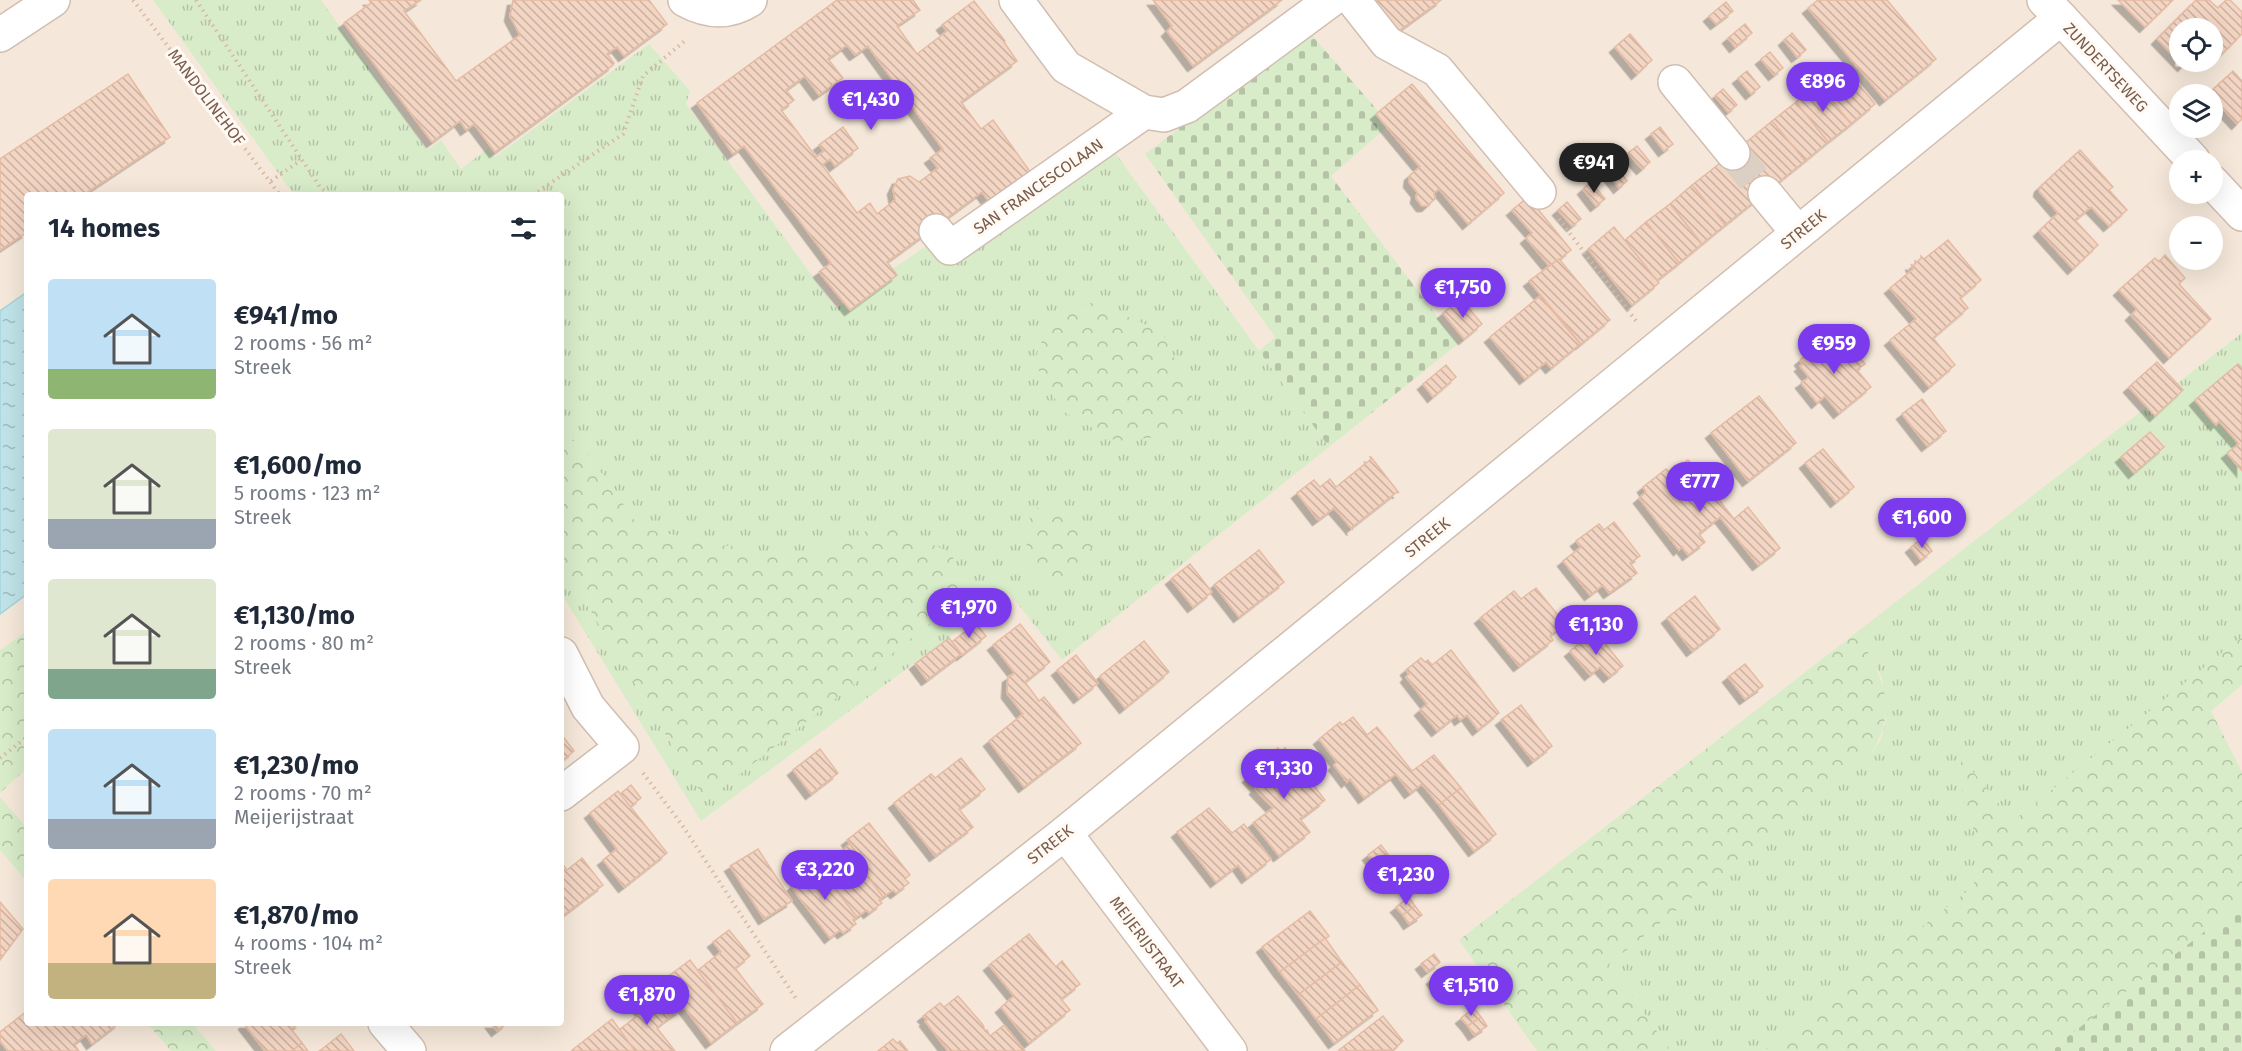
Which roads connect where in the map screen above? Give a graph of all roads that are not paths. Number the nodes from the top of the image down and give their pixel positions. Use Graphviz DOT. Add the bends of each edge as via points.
graph roads {
  1 [pos="53,0"];
  2 [pos="685,0"];
  3 [pos="750,0"];
  4 [pos="1016,0"];
  5 [pos="1331,0"];
  6 [pos="1353,0"];
  7 [pos="2053,9"];
  8 [pos="0,35"];
  9 [pos="1675,82"];
  10 [pos="1144,112"];
  11 [pos="2184,150"];
  12 [pos="1732,153"];
  13 [pos="1539,192"];
  14 [pos="1765,193"];
  15 [pos="2223,194"];
  16 [pos="2242,214"];
  17 [pos="936,231"];
  18 [pos="1798,233"];
  19 [pos="564,660"];
  20 [pos="564,792"];
  21 [pos="1065,832"];
  22 [pos="388,1026"];
  23 [pos="409,1051"];
  24 [pos="788,1051"];
  25 [pos="1230,1051"];
  1 -- 8 [label="street"];
  2 -- 3 [label="street" via="719,11"];
  4 -- 10 [label="street" via="1066,67"];
  5 -- 10 [label="street" via="1187,106 1164,115"];
  6 -- 13 [label="street" via="1387,43 1437,70"];
  7 -- 11 [label="street, ZUNDERTSEWEG"];
  7 -- 18 [label="street, STREEK"];
  9 -- 12 [label="street"];
  10 -- 17 [label="street, SAN FRANCESCOLAAN" via="950,248"];
  14 -- 18 [label="street"];
  15 -- 16 [label="street"];
  18 -- 21 [label="street, STREEK"];
  19 -- 20 [label="street" via="588,707 622,747"];
  21 -- 24 [label="street, STREEK"];
  21 -- 25 [label="street, MEIJERIJSTRAAT"];
  22 -- 23 [label="street"];
}
